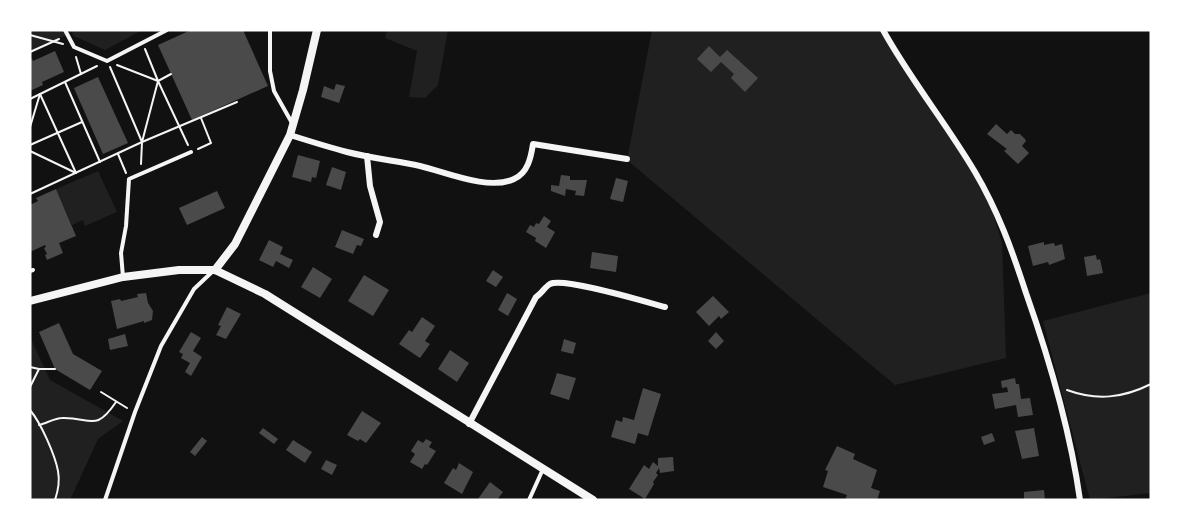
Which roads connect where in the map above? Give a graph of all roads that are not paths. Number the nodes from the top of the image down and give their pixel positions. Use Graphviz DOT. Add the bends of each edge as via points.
graph roads {
  1 [pos="65,30"];
  2 [pos="167,30"];
  3 [pos="270,30"];
  4 [pos="317,30"];
  5 [pos="883,30"];
  6 [pos="293,123"];
  7 [pos="290,135"];
  8 [pos="191,152"];
  9 [pos="367,156"];
  10 [pos="627,159"];
  11 [pos="376,235"];
  12 [pos="214,270"];
  13 [pos="123,277"];
  14 [pos="30,301"];
  15 [pos="665,307"];
  16 [pos="469,424"];
  17 [pos="543,468"];
  18 [pos="105,500"];
  19 [pos="529,500"];
  20 [pos="593,500"];
  21 [pos="1080,500"];
  1 -- 2 [label="lane" via="74,47 107,61"];
  3 -- 6 [label="lane" via="274,91"];
  4 -- 6 [label="street"];
  5 -- 21 [label="street" via="974,171 1001,222 1043,342 1073,453"];
  6 -- 7 [label="street"];
  7 -- 9 [label="street"];
  7 -- 12 [label="street" via="235,244"];
  8 -- 13 [label="lane" via="129,179 121,253"];
  9 -- 10 [label="street" via="468,179 499,182 515,178 525,170 533,144"];
  9 -- 11 [label="street" via="380,222"];
  12 -- 13 [label="street"];
  12 -- 16 [label="street" via="265,294"];
  12 -- 18 [label="lane" via="194,289 161,346"];
  13 -- 14 [label="street"];
  15 -- 16 [label="street" via="580,286 548,285 536,297"];
  16 -- 17 [label="street"];
  17 -- 19 [label="lane"];
  17 -- 20 [label="street"];
}
